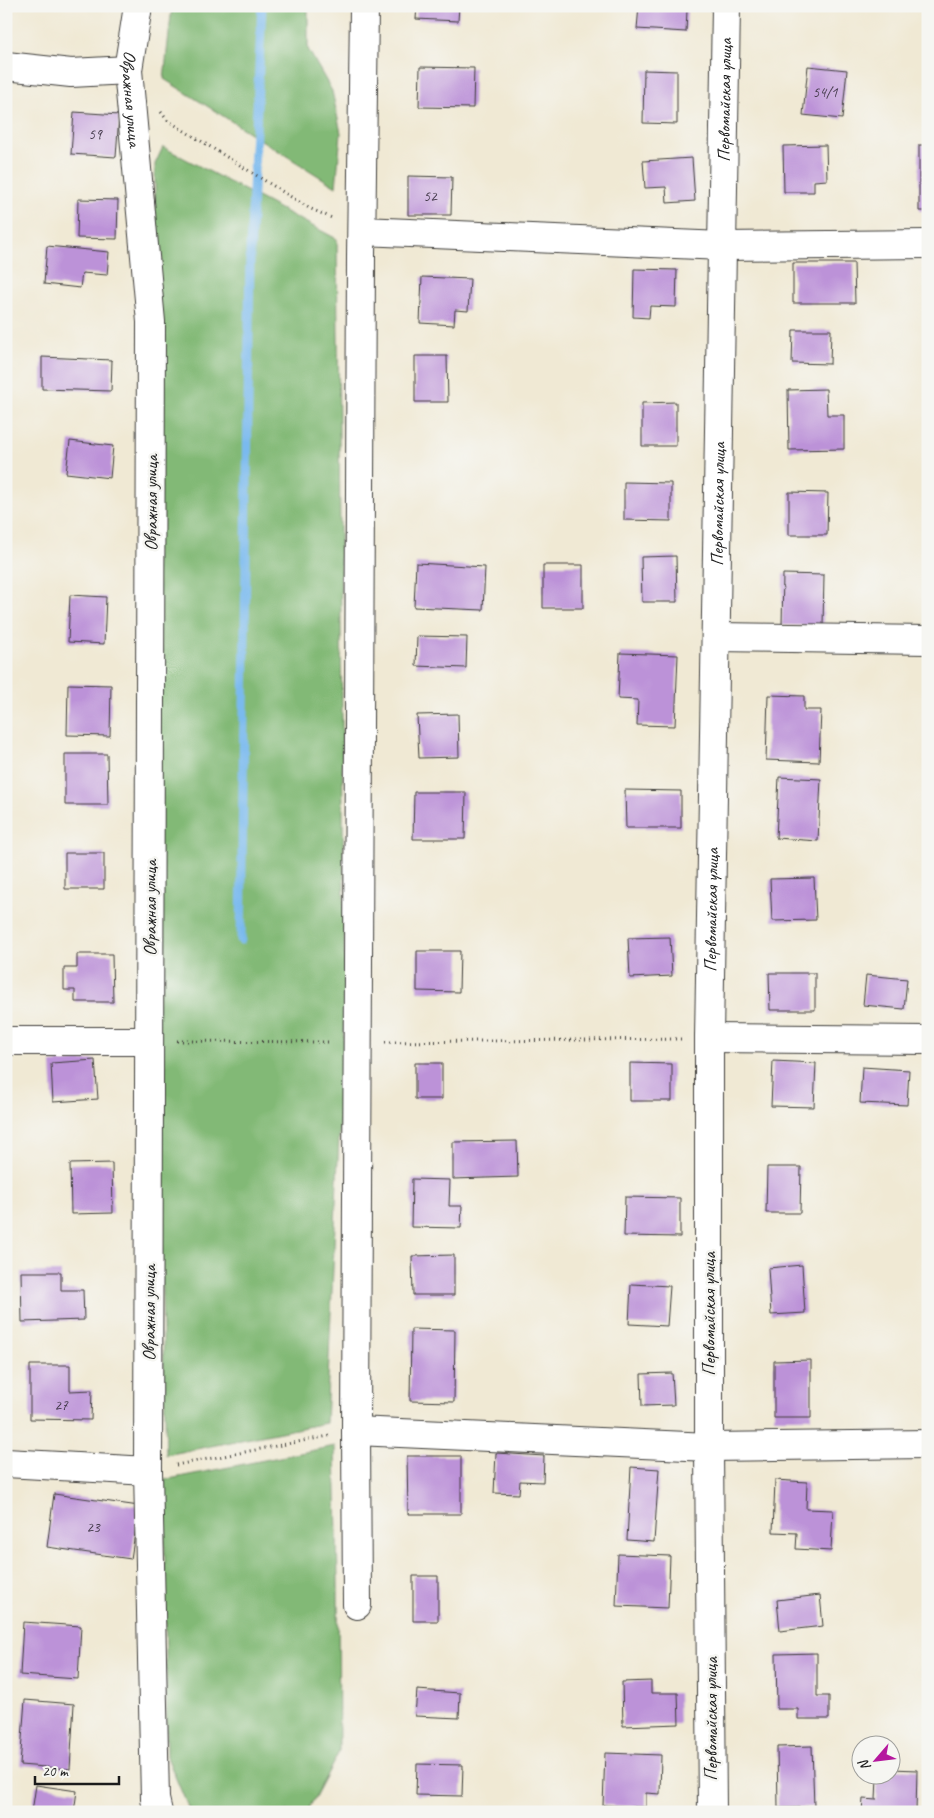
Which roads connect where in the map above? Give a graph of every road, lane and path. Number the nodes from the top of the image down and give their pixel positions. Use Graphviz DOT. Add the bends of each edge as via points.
graph roads {
  1 [pos="138,6"];
  2 [pos="364,6"];
  3 [pos="726,6"];
  4 [pos="6,66"];
  5 [pos="128,70"];
  6 [pos="156,106"];
  7 [pos="362,231"];
  8 [pos="928,244"];
  9 [pos="723,246"];
  10 [pos="716,637"];
  11 [pos="928,640"];
  12 [pos="709,1038"];
  13 [pos="928,1040"];
  14 [pos="6,1041"];
  15 [pos="149,1041"];
  16 [pos="358,1043"];
  17 [pos="356,1431"];
  18 [pos="928,1444"];
  19 [pos="709,1447"];
  20 [pos="6,1463"];
  21 [pos="148,1471"];
  22 [pos="357,1605"];
  23 [pos="158,1812"];
  24 [pos="712,1812"];
  1 -- 5 [label="street, Овражная улица"];
  2 -- 7 [label="street"];
  3 -- 9 [label="street, Первомайская улица"];
  4 -- 5 [label="street" via="71,74"];
  5 -- 15 [label="street, Овражная улица" via="151,322"];
  6 -- 7 [label="path" via="167,120 309,208"];
  7 -- 9 [label="street"];
  7 -- 16 [label="street"];
  8 -- 9 [label="street"];
  9 -- 10 [label="street, Первомайская улица"];
  10 -- 11 [label="street"];
  10 -- 12 [label="street, Первомайская улица"];
  12 -- 13 [label="street"];
  12 -- 16 [label="path"];
  12 -- 19 [label="street, Первомайская улица"];
  14 -- 15 [label="street"];
  15 -- 16 [label="path"];
  15 -- 21 [label="street, Овражная улица"];
  16 -- 17 [label="street"];
  17 -- 19 [label="street"];
  17 -- 21 [label="path"];
  17 -- 22 [label="street"];
  18 -- 19 [label="street"];
  19 -- 24 [label="street, Первомайская улица"];
  20 -- 21 [label="street"];
  21 -- 23 [label="street, Овражная улица" via="155,1799"];
}
